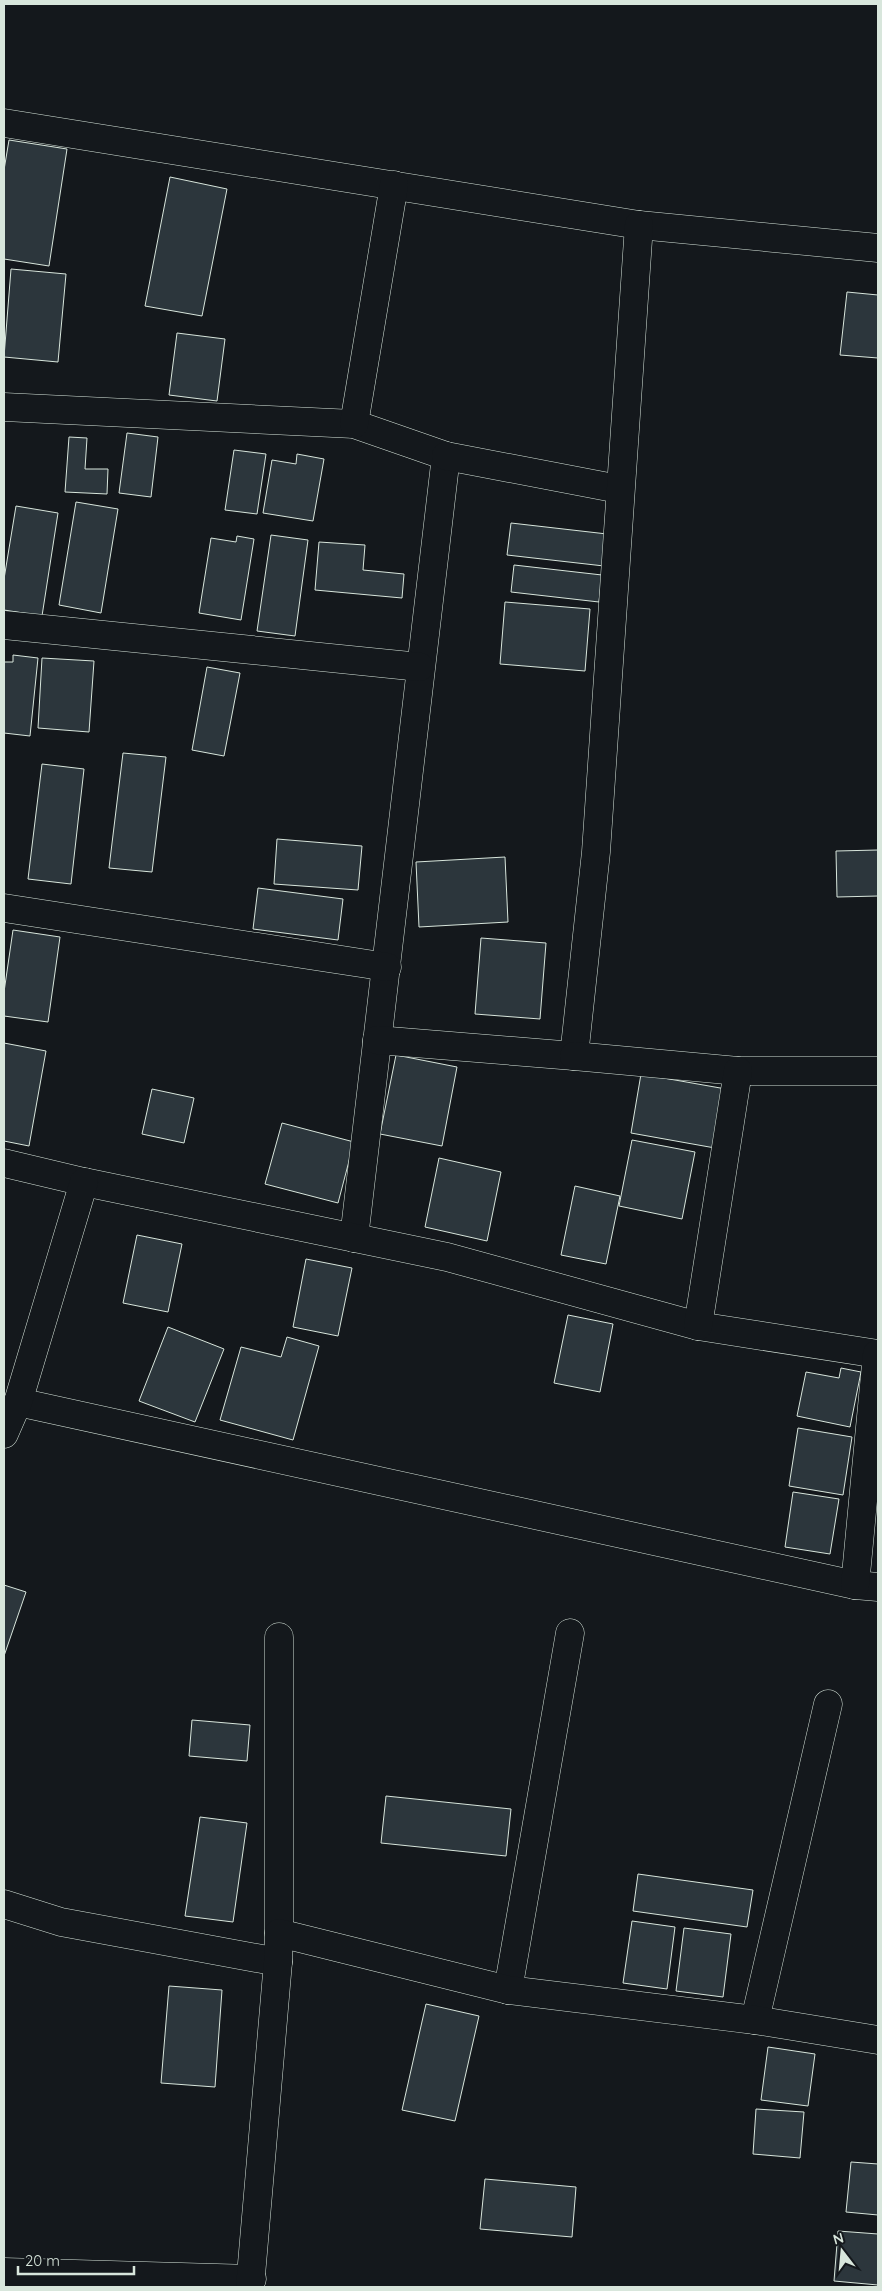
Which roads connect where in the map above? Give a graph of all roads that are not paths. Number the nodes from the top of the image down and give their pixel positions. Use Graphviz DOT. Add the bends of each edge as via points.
graph roads {
  1 [pos="4,122"];
  2 [pos="394,186"];
  3 [pos="639,225"];
  4 [pos="878,248"];
  5 [pos="4,407"];
  6 [pos="354,424"];
  7 [pos="446,456"];
  8 [pos="619,489"];
  9 [pos="4,625"];
  10 [pos="420,667"];
  11 [pos="4,908"];
  12 [pos="387,967"];
  13 [pos="377,1040"];
  14 [pos="574,1056"];
  15 [pos="738,1071"];
  16 [pos="878,1071"];
  17 [pos="4,1164"];
  18 [pos="84,1182"];
  19 [pos="354,1238"];
  20 [pos="698,1326"];
  21 [pos="878,1354"];
  22 [pos="18,1402"];
  23 [pos="4,1434"];
  24 [pos="867,1586"];
  25 [pos="570,1633"];
  26 [pos="279,1637"];
  27 [pos="828,1704"];
  28 [pos="4,1904"];
  29 [pos="279,1933"];
  30 [pos="278,1962"];
  31 [pos="508,1990"];
  32 [pos="755,2020"];
  33 [pos="878,2040"];
  34 [pos="4,2272"];
  35 [pos="251,2283"];
  1 -- 2 [label="street"];
  2 -- 3 [label="street"];
  2 -- 6 [label="street"];
  3 -- 4 [label="street"];
  3 -- 8 [label="street"];
  5 -- 6 [label="street"];
  6 -- 7 [label="street"];
  7 -- 8 [label="street"];
  7 -- 10 [label="street"];
  8 -- 14 [label="street" via="596,852"];
  9 -- 10 [label="street"];
  10 -- 12 [label="street"];
  11 -- 12 [label="street"];
  12 -- 13 [label="street"];
  13 -- 14 [label="street"];
  13 -- 19 [label="street"];
  14 -- 15 [label="street"];
  15 -- 16 [label="street"];
  15 -- 20 [label="street"];
  17 -- 18 [label="street"];
  18 -- 19 [label="street"];
  18 -- 22 [label="street"];
  19 -- 20 [label="street" via="447,1256"];
  20 -- 21 [label="street"];
  21 -- 24 [label="street"];
  22 -- 23 [label="street"];
  22 -- 24 [label="street"];
  25 -- 31 [label="street"];
  26 -- 29 [label="street"];
  27 -- 32 [label="street"];
  28 -- 30 [label="street" via="62,1922"];
  29 -- 30 [label="street"];
  29 -- 31 [label="street"];
  30 -- 35 [label="street"];
  31 -- 32 [label="street"];
  32 -- 33 [label="street"];
  34 -- 35 [label="street"];
}
